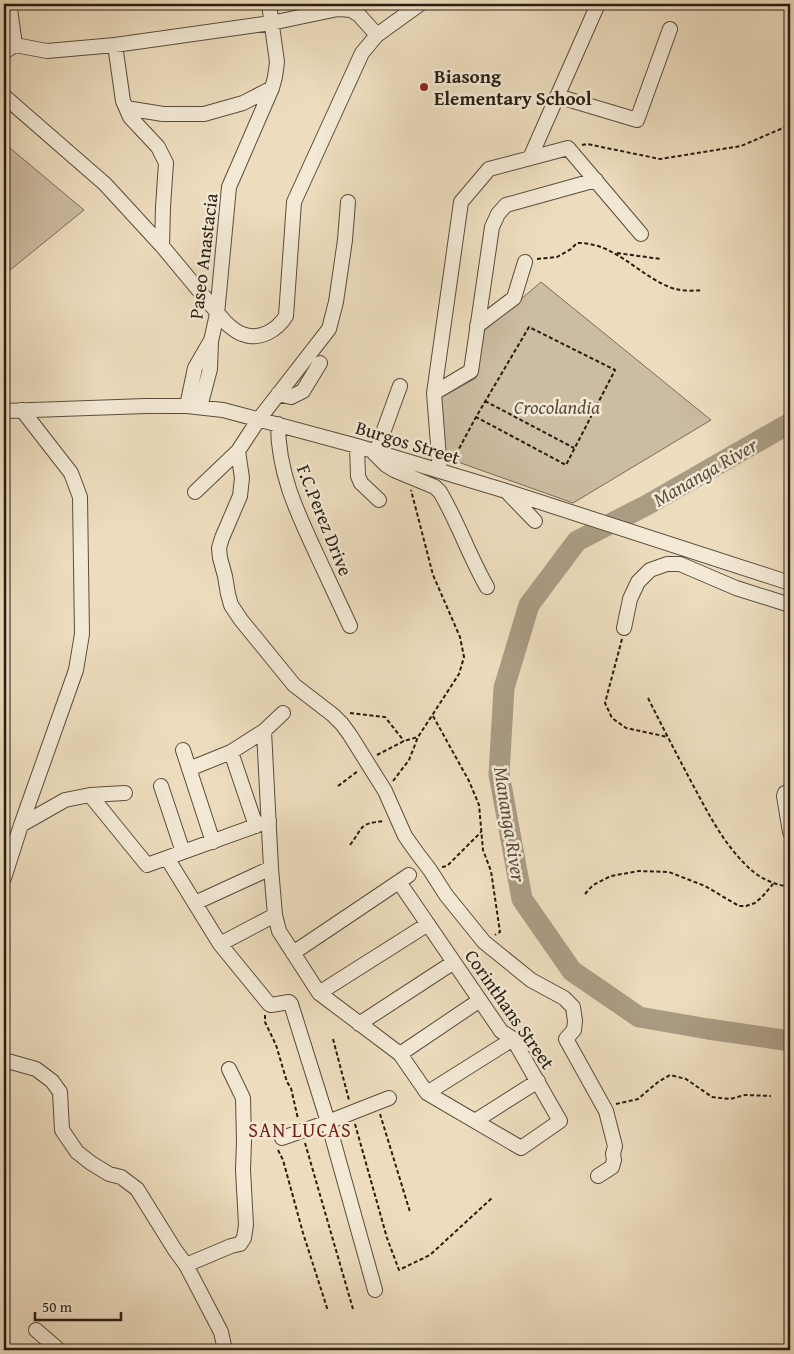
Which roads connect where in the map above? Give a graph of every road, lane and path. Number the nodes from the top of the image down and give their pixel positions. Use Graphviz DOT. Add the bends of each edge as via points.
graph roads {
  1 [pos="12,4"];
  2 [pos="269,4"];
  3 [pos="420,4"];
  4 [pos="598,4"];
  5 [pos="271,23"];
  6 [pos="670,29"];
  7 [pos="377,35"];
  8 [pos="115,45"];
  9 [pos="9,48"];
  10 [pos="272,88"];
  11 [pos="4,96"];
  12 [pos="557,96"];
  13 [pos="126,108"];
  14 [pos="790,125"];
  15 [pos="568,148"];
  16 [pos="530,158"];
  17 [pos="596,180"];
  18 [pos="348,202"];
  19 [pos="641,234"];
  20 [pos="162,246"];
  21 [pos="614,253"];
  22 [pos="660,259"];
  23 [pos="525,262"];
  24 [pos="702,290"];
  25 [pos="218,314"];
  26 [pos="477,326"];
  27 [pos="320,362"];
  28 [pos="400,386"];
  29 [pos="434,393"];
  30 [pos="278,394"];
  31 [pos="485,401"];
  32 [pos="193,406"];
  33 [pos="22,410"];
  34 [pos="4,411"];
  35 [pos="476,417"];
  36 [pos="259,418"];
  37 [pos="278,424"];
  38 [pos="357,446"];
  39 [pos="574,448"];
  40 [pos="374,451"];
  41 [pos="238,452"];
  42 [pos="453,460"];
  43 [pos="440,471"];
  44 [pos="407,476"];
  45 [pos="506,491"];
  46 [pos="195,492"];
  47 [pos="379,500"];
  48 [pos="535,521"];
  49 [pos="790,583"];
  50 [pos="487,587"];
  51 [pos="790,605"];
  52 [pos="350,626"];
  53 [pos="624,628"];
  54 [pos="648,698"];
  55 [pos="283,713"];
  56 [pos="333,715"];
  57 [pos="433,716"];
  58 [pos="264,731"];
  59 [pos="668,737"];
  60 [pos="404,741"];
  61 [pos="182,750"];
  62 [pos="230,752"];
  63 [pos="189,769"];
  64 [pos="161,786"];
  65 [pos="385,790"];
  66 [pos="125,793"];
  67 [pos="790,794"];
  68 [pos="90,795"];
  69 [pos="394,812"];
  70 [pos="269,821"];
  71 [pos="21,825"];
  72 [pos="256,826"];
  73 [pos="481,832"];
  74 [pos="790,832"];
  75 [pos="213,842"];
  76 [pos="350,845"];
  77 [pos="183,852"];
  78 [pos="167,858"];
  79 [pos="271,868"];
  80 [pos="430,870"];
  81 [pos="4,878"];
  82 [pos="773,884"];
  83 [pos="790,887"];
  84 [pos="585,894"];
  85 [pos="195,903"];
  86 [pos="275,915"];
  87 [pos="428,924"];
  88 [pos="484,942"];
  89 [pos="220,944"];
  90 [pos="293,953"];
  91 [pos="454,962"];
  92 [pos="319,993"];
  93 [pos="263,995"];
  94 [pos="480,1000"];
  95 [pos="359,1024"];
  96 [pos="333,1039"];
  97 [pos="513,1039"];
  98 [pos="400,1054"];
  99 [pos="4,1060"];
  100 [pos="229,1069"];
  101 [pos="538,1081"];
  102 [pos="427,1093"];
  103 [pos="770,1096"];
  104 [pos="383,1100"];
  105 [pos="606,1111"];
  106 [pos="352,1112"];
  107 [pos="475,1121"];
  108 [pos="328,1122"];
  109 [pos="301,1131"];
  110 [pos="282,1138"];
  111 [pos="598,1176"];
  112 [pos="492,1198"];
  113 [pos="410,1212"];
  114 [pos="186,1264"];
  115 [pos="375,1290"];
  116 [pos="353,1309"];
  117 [pos="328,1311"];
  118 [pos="36,1330"];
  119 [pos="59,1350"];
  120 [pos="225,1350"];
  1 -- 9 [label="street"];
  2 -- 5 [label="street, Paseo Anastacia"];
  3 -- 7 [label="street"];
  4 -- 12 [label="street"];
  5 -- 7 [label="street" via="338,8 359,15"];
  5 -- 8 [label="street"];
  5 -- 10 [label="street, Paseo Anastacia" via="277,62"];
  6 -- 12 [label="street" via="637,120"];
  7 -- 25 [label="street" via="362,53 294,202 286,316 273,331 255,336 237,332"];
  8 -- 9 [label="street" via="47,51"];
  8 -- 13 [label="street"];
  10 -- 13 [label="street" via="243,103 204,114 163,114"];
  10 -- 25 [label="street, Paseo Anastacia" via="229,188"];
  11 -- 20 [label="street" via="105,184"];
  12 -- 16 [label="street"];
  13 -- 20 [label="street" via="166,162"];
  14 -- 15 [label="path" via="741,146 660,159 587,144"];
  15 -- 16 [label="street"];
  15 -- 17 [label="street"];
  16 -- 29 [label="street" via="489,169 460,202"];
  17 -- 19 [label="street"];
  17 -- 26 [label="street" via="506,205 498,214 492,226"];
  18 -- 30 [label="street" via="336,302 329,329"];
  20 -- 25 [label="street"];
  21 -- 22 [label="path"];
  21 -- 23 [label="path" via="588,243 577,243 557,257"];
  21 -- 24 [label="path" via="676,290"];
  23 -- 26 [label="street" via="514,298"];
  25 -- 32 [label="street, Paseo Anastacia" via="210,341 210,369"];
  26 -- 29 [label="street" via="471,371"];
  27 -- 30 [label="street" via="303,391 291,397"];
  28 -- 40 [label="street"];
  29 -- 43 [label="street"];
  30 -- 36 [label="street"];
  31 -- 35 [label="path"];
  31 -- 39 [label="path"];
  31 -- 39 [label="path" via="529,327 615,370"];
  32 -- 33 [label="street, Burgos Street"];
  32 -- 36 [label="street, Burgos Street"];
  33 -- 34 [label="street, Burgos Street"];
  33 -- 71 [label="street" via="71,473 80,498 82,634 76,670"];
  35 -- 39 [label="path" via="566,465"];
  35 -- 42 [label="path"];
  36 -- 37 [label="street, Burgos Street"];
  36 -- 41 [label="street"];
  37 -- 38 [label="street, Burgos Street"];
  37 -- 52 [label="street, F.C.Perez Drive" via="282,468 297,512"];
  38 -- 40 [label="street, Burgos Street"];
  38 -- 47 [label="street" via="358,476"];
  40 -- 43 [label="street, Burgos Street"];
  40 -- 44 [label="street" via="386,465"];
  41 -- 46 [label="street"];
  41 -- 56 [label="street" via="242,478 240,496 220,548 231,605 294,685"];
  43 -- 45 [label="street, Burgos Street"];
  44 -- 50 [label="street" via="440,492"];
  44 -- 57 [label="path" via="433,575 460,636 464,657 459,674"];
  45 -- 48 [label="street"];
  45 -- 49 [label="street, Burgos Street"];
  51 -- 53 [label="street" via="736,588 680,564 667,564 650,570 638,582 630,599"];
  53 -- 59 [label="path" via="605,703 612,718 626,728"];
  54 -- 59 [label="path"];
  55 -- 58 [label="street"];
  56 -- 60 [label="path" via="349,713 385,717"];
  56 -- 65 [label="street" via="350,735"];
  57 -- 65 [label="path" via="418,737 409,760"];
  57 -- 73 [label="path" via="479,805"];
  58 -- 62 [label="street"];
  58 -- 70 [label="street"];
  59 -- 82 [label="path" via="728,844 744,864"];
  61 -- 63 [label="street"];
  62 -- 63 [label="street"];
  62 -- 72 [label="street"];
  63 -- 75 [label="street"];
  64 -- 77 [label="street"];
  65 -- 69 [label="street"];
  66 -- 68 [label="street"];
  67 -- 74 [label="street" via="785,793 784,796"];
  68 -- 71 [label="street" via="65,800"];
  68 -- 78 [label="street" via="147,865"];
  69 -- 76 [label="path" via="385,821 366,823"];
  69 -- 80 [label="street" via="405,836"];
  70 -- 72 [label="street"];
  70 -- 79 [label="street"];
  71 -- 81 [label="street"];
  72 -- 75 [label="street"];
  73 -- 80 [label="path" via="447,866"];
  73 -- 88 [label="path" via="483,850 491,871 500,932"];
  75 -- 77 [label="street"];
  77 -- 78 [label="street"];
  78 -- 85 [label="street"];
  79 -- 85 [label="street"];
  79 -- 86 [label="street"];
  80 -- 88 [label="street"];
  82 -- 83 [label="path"];
  82 -- 84 [label="path" via="755,903 746,906 739,906 704,886 668,872 638,871 611,876 593,885"];
  85 -- 89 [label="street"];
  86 -- 89 [label="street"];
  86 -- 90 [label="street" via="279,931"];
  87 -- 90 [label="street, Corinthans Street" via="404,878"];
  87 -- 91 [label="street, Corinthans Street"];
  87 -- 92 [label="street"];
  88 -- 105 [label="street" via="531,980 564,998 573,1007 574,1030 566,1039"];
  89 -- 93 [label="street"];
  90 -- 92 [label="street"];
  91 -- 94 [label="street, Corinthans Street"];
  91 -- 95 [label="street"];
  92 -- 95 [label="street"];
  93 -- 108 [label="street" via="272,1005 291,1004"];
  93 -- 109 [label="path" via="265,1022 291,1088"];
  94 -- 97 [label="street, Corinthans Street" via="501,1031"];
  94 -- 98 [label="street"];
  95 -- 98 [label="street"];
  96 -- 106 [label="path"];
  97 -- 101 [label="street, Corinthans Street"];
  97 -- 102 [label="street"];
  98 -- 102 [label="street"];
  99 -- 114 [label="street" via="36,1069 52,1081 60,1092 62,1130 76,1152 109,1174 121,1176 137,1189"];
  100 -- 114 [label="street" via="243,1098 244,1238 240,1244"];
  101 -- 107 [label="street"];
  101 -- 107 [label="street, Corinthans Street" via="560,1121 521,1148"];
  102 -- 107 [label="street"];
  103 -- 105 [label="path" via="712,1097 686,1079 670,1075 638,1100 612,1104"];
  104 -- 106 [label="street"];
  104 -- 113 [label="path"];
  105 -- 111 [label="street" via="615,1146 614,1160 612,1167"];
  106 -- 108 [label="street"];
  106 -- 112 [label="path" via="399,1270 430,1255"];
  108 -- 109 [label="street"];
  108 -- 115 [label="street"];
  109 -- 110 [label="street"];
  109 -- 116 [label="path"];
  110 -- 117 [label="path" via="276,1139 278,1150"];
  114 -- 120 [label="street" via="221,1332"];
  118 -- 119 [label="street"];
}
